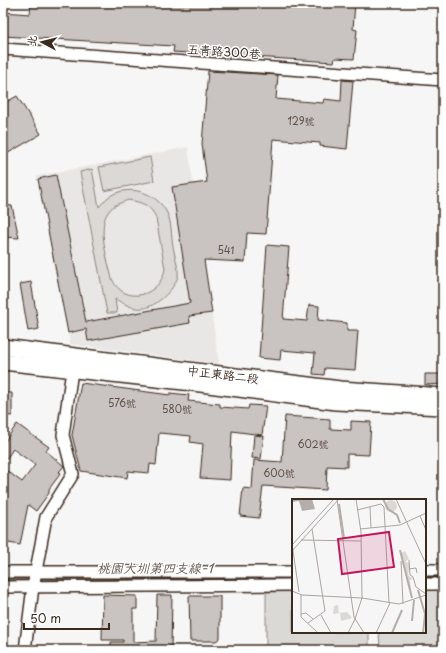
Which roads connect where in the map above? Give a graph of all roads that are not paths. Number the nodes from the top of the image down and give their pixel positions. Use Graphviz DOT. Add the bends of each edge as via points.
graph roads {
  1 [pos="3,49"];
  2 [pos="443,80"];
  3 [pos="3,348"];
  4 [pos="3,362"];
  5 [pos="73,362"];
  6 [pos="443,396"];
  7 [pos="443,407"];
  8 [pos="426,570"];
  9 [pos="443,570"];
  10 [pos="3,572"];
  11 [pos="36,572"];
  12 [pos="292,572"];
  13 [pos="426,584"];
  14 [pos="443,584"];
  15 [pos="292,585"];
  16 [pos="3,587"];
  17 [pos="33,587"];
  18 [pos="25,650"];
  1 -- 2 [label="street, 五青路300巷"];
  3 -- 5 [label="main road, 中正東路二段"];
  4 -- 5 [label="main road, 中正東路二段"];
  5 -- 6 [label="main road, 中正東路二段" via="340,389"];
  5 -- 7 [label="main road, 中正東路二段" via="336,402"];
  5 -- 11 [label="street" via="63,435 73,474 46,517"];
  8 -- 9 [label="street"];
  10 -- 11 [label="street"];
  11 -- 12 [label="street"];
  11 -- 17 [label="street"];
  13 -- 14 [label="street"];
  15 -- 17 [label="street"];
  16 -- 17 [label="street"];
  17 -- 18 [label="street"];
}
